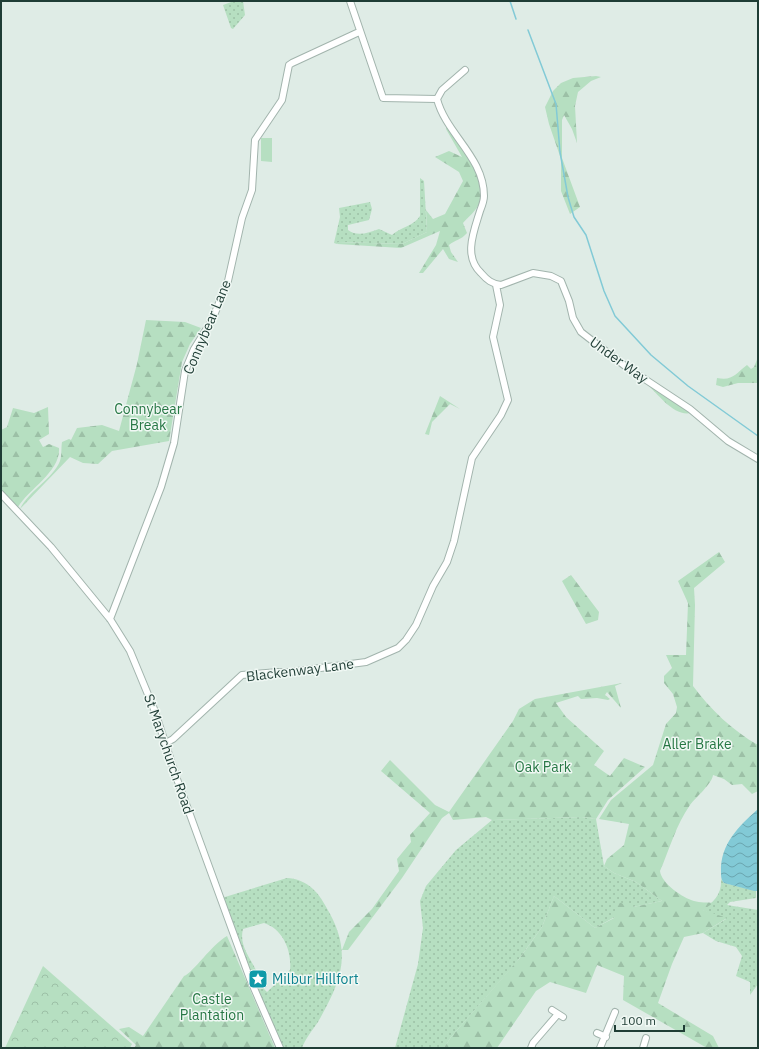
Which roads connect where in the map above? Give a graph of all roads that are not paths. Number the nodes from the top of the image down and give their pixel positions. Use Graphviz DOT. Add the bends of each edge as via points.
graph roads {
  1 [pos="350,1"];
  2 [pos="359,32"];
  3 [pos="465,70"];
  4 [pos="437,99"];
  5 [pos="496,285"];
  6 [pos="758,459"];
  7 [pos="1,494"];
  8 [pos="110,619"];
  9 [pos="166,743"];
  10 [pos="615,1012"];
  11 [pos="558,1013"];
  12 [pos="597,1033"];
  13 [pos="606,1037"];
  14 [pos="639,1040"];
  15 [pos="645,1043"];
  16 [pos="280,1048"];
  17 [pos="531,1048"];
  18 [pos="600,1048"];
  1 -- 2 [label="street"];
  2 -- 4 [label="street" via="383,98"];
  2 -- 8 [label="street, Connybear Lane" via="292,62 282,100 255,140 252,190 242,218 228,281 212,320 194,349 185,371 174,443 161,487"];
  3 -- 4 [label="street" via="442,90"];
  4 -- 5 [label="street" via="440,111 473,160 480,177 484,197 472,236 470,254 477,270"];
  5 -- 6 [label="street, Under Way" via="533,273 551,276 561,281 573,318 581,332 690,409 728,441"];
  5 -- 9 [label="street, Blackenway Lane" via="500,305 493,337 508,400 472,458 447,562 406,640 398,648 366,662 290,672 242,675 202,714"];
  7 -- 8 [label="street, St Marychurch Road" via="51,547"];
  8 -- 9 [label="street, St Marychurch Road" via="138,670"];
  9 -- 16 [label="street, St Marychurch Road" via="214,885"];
  10 -- 13 [label="street"];
  11 -- 17 [label="street"];
  12 -- 13 [label="street"];
  13 -- 18 [label="street"];
  14 -- 15 [label="street"];
}
